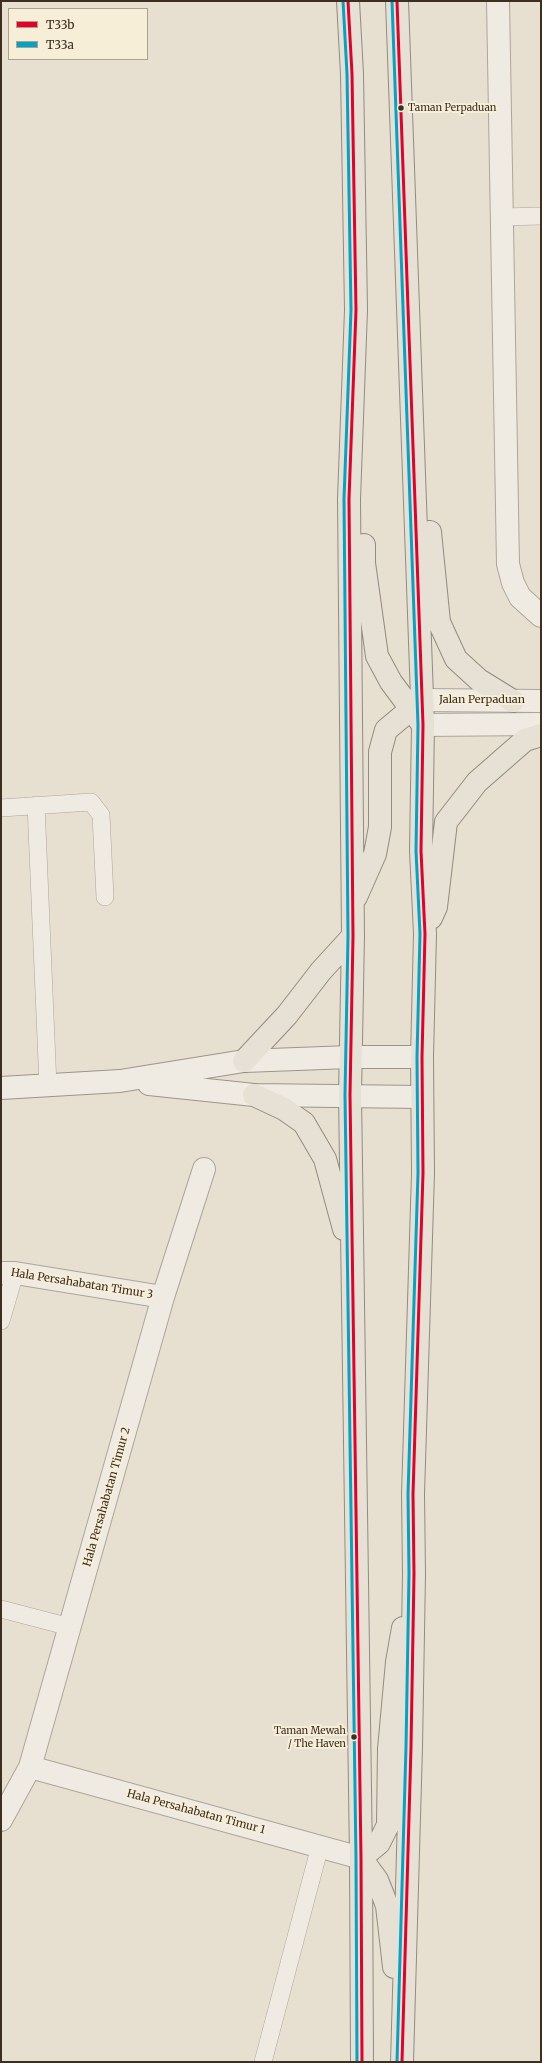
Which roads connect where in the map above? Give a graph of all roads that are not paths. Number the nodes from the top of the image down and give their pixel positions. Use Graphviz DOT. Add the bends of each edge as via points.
graph roads {
  1 [pos="348,1"];
  2 [pos="498,1"];
  3 [pos="397,9"];
  4 [pos="502,216"];
  5 [pos="541,216"];
  6 [pos="356,310"];
  7 [pos="409,324"];
  8 [pos="541,616"];
  9 [pos="541,700"];
  10 [pos="513,701"];
  11 [pos="419,711"];
  12 [pos="541,724"];
  13 [pos="541,735"];
  14 [pos="36,805"];
  15 [pos="1,808"];
  16 [pos="105,897"];
  17 [pos="353,903"];
  18 [pos="425,934"];
  19 [pos="353,936"];
  20 [pos="350,1057"];
  21 [pos="422,1057"];
  22 [pos="244,1061"];
  23 [pos="120,1081"];
  24 [pos="48,1086"];
  25 [pos="1,1088"];
  26 [pos="254,1095"];
  27 [pos="350,1095"];
  28 [pos="422,1097"];
  29 [pos="204,1169"];
  30 [pos="353,1259"];
  31 [pos="8,1273"];
  32 [pos="163,1296"];
  33 [pos="1,1321"];
  34 [pos="414,1574"];
  35 [pos="1,1609"];
  36 [pos="70,1627"];
  37 [pos="30,1767"];
  38 [pos="2,1815"];
  39 [pos="320,1846"];
  40 [pos="361,1858"];
  41 [pos="402,2053"];
  42 [pos="263,2062"];
  43 [pos="362,2062"];
  1 -- 6 [label="main road" via="352,74"];
  2 -- 4 [label="street"];
  3 -- 7 [label="main road"];
  4 -- 5 [label="lane"];
  4 -- 8 [label="street" via="508,564 512,583 520,597"];
  6 -- 11 [label="main road" via="364,563 377,656 391,682"];
  6 -- 17 [label="main road" via="349,499"];
  7 -- 10 [label="main road" via="439,622 456,660 479,680"];
  7 -- 11 [label="main road"];
  9 -- 10 [label="street, Jalan Perpaduan"];
  10 -- 11 [label="street, Jalan Perpaduan"];
  11 -- 12 [label="street"];
  11 -- 17 [label="main road" via="386,730 380,752 380,827 375,854"];
  11 -- 18 [label="main road"];
  13 -- 18 [label="main road" via="525,740 477,782 446,822 436,907"];
  14 -- 15 [label="lane"];
  14 -- 16 [label="lane" via="91,802 101,815"];
  14 -- 24 [label="lane"];
  17 -- 19 [label="main road"];
  18 -- 21 [label="main road"];
  19 -- 20 [label="main road"];
  19 -- 22 [label="main road" via="287,1015"];
  20 -- 21 [label="street"];
  20 -- 22 [label="street"];
  20 -- 27 [label="main road"];
  21 -- 28 [label="main road"];
  22 -- 23 [label="street"];
  23 -- 24 [label="street"];
  23 -- 26 [label="street"];
  24 -- 25 [label="street"];
  26 -- 27 [label="street"];
  26 -- 30 [label="main road" via="284,1109 304,1123 325,1159"];
  27 -- 28 [label="street"];
  27 -- 30 [label="main road"];
  28 -- 34 [label="main road" via="423,1173 413,1494"];
  29 -- 32 [label="street, Hala Persahabatan Timur 2"];
  30 -- 40 [label="main road"];
  31 -- 32 [label="street, Hala Persahabatan Timur 3"];
  31 -- 33 [label="lane"];
  32 -- 36 [label="street, Hala Persahabatan Timur 2"];
  34 -- 40 [label="main road" via="397,1662 389,1749 388,1825 379,1843"];
  34 -- 41 [label="main road"];
  35 -- 36 [label="lane"];
  36 -- 37 [label="street, Hala Persahabatan Timur 2"];
  37 -- 38 [label="street, Hala Persahabatan Timur 2"];
  37 -- 39 [label="street, Hala Persahabatan Timur 1"];
  39 -- 40 [label="street, Hala Persahabatan Timur 1"];
  39 -- 42 [label="lane"];
  40 -- 41 [label="main road" via="377,1880 387,1906"];
  40 -- 43 [label="main road"];
}
